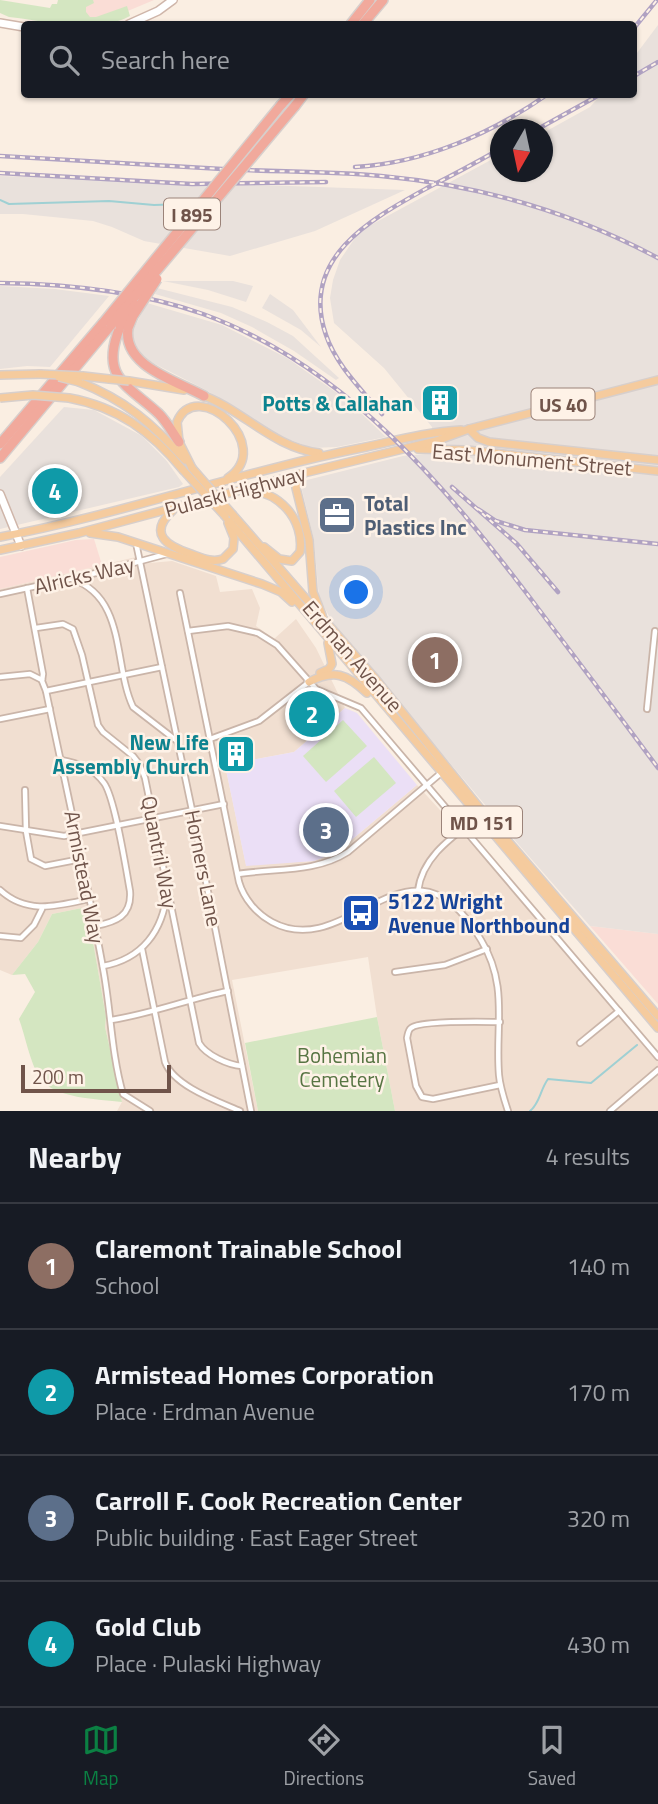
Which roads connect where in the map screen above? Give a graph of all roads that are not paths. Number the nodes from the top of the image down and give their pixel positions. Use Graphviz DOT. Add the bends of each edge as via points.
graph roads {
  1 [pos="173,0"];
  2 [pos="383,0"];
  3 [pos="369,1"];
  4 [pos="137,21"];
  5 [pos="353,21"];
  6 [pos="366,21"];
  7 [pos="0,23"];
  8 [pos="21,26"];
  9 [pos="287,98"];
  10 [pos="301,98"];
  11 [pos="185,239"];
  12 [pos="116,326"];
  13 [pos="0,375"];
  14 [pos="81,379"];
  15 [pos="658,380"];
  16 [pos="204,396"];
  17 [pos="0,398"];
  18 [pos="468,429"];
  19 [pos="178,442"];
  20 [pos="0,443"];
  21 [pos="406,449"];
  22 [pos="327,454"];
  23 [pos="0,458"];
  24 [pos="658,460"];
  25 [pos="192,468"];
  26 [pos="658,471"];
  27 [pos="304,473"];
  28 [pos="224,481"];
  29 [pos="231,492"];
  30 [pos="0,494"];
  31 [pos="126,507"];
  32 [pos="176,507"];
  33 [pos="229,516"];
  34 [pos="129,520"];
  35 [pos="79,533"];
  36 [pos="17,534"];
  37 [pos="0,537"];
  38 [pos="136,543"];
  39 [pos="22,545"];
  40 [pos="0,550"];
  41 [pos="167,554"];
  42 [pos="141,562"];
  43 [pos="88,575"];
  44 [pos="72,579"];
  45 [pos="27,588"];
  46 [pos="90,588"];
  47 [pos="180,593"];
  48 [pos="0,594"];
  49 [pos="307,615"];
  50 [pos="327,625"];
  51 [pos="36,628"];
  52 [pos="188,631"];
  53 [pos="655,631"];
  54 [pos="324,636"];
  55 [pos="656,638"];
  56 [pos="162,667"];
  57 [pos="124,675"];
  58 [pos="0,677"];
  59 [pos="42,681"];
  60 [pos="87,682"];
  61 [pos="309,682"];
  62 [pos="47,691"];
  63 [pos="50,709"];
  64 [pos="647,709"];
  65 [pos="393,716"];
  66 [pos="0,719"];
  67 [pos="210,739"];
  68 [pos="178,741"];
  69 [pos="61,760"];
  70 [pos="441,773"];
  71 [pos="427,786"];
  72 [pos="25,790"];
  73 [pos="224,804"];
  74 [pos="192,810"];
  75 [pos="478,817"];
  76 [pos="154,818"];
  77 [pos="116,825"];
  78 [pos="0,826"];
  79 [pos="463,828"];
  80 [pos="26,831"];
  81 [pos="76,834"];
  82 [pos="81,859"];
  83 [pos="238,874"];
  84 [pos="167,888"];
  85 [pos="0,890"];
  86 [pos="418,891"];
  87 [pos="89,899"];
  88 [pos="42,909"];
  89 [pos="95,926"];
  90 [pos="0,936"];
  91 [pos="142,949"];
  92 [pos="487,949"];
  93 [pos="103,966"];
  94 [pos="395,972"];
  95 [pos="228,991"];
  96 [pos="190,999"];
  97 [pos="155,1011"];
  98 [pos="619,1012"];
  99 [pos="658,1016"];
  100 [pos="110,1020"];
  101 [pos="500,1022"];
  102 [pos="658,1028"];
  103 [pos="580,1043"];
  104 [pos="658,1056"];
  105 [pos="242,1066"];
  106 [pos="658,1070"];
  107 [pos="500,1085"];
  108 [pos="150,1111"];
  109 [pos="240,1111"];
  110 [pos="251,1111"];
  111 [pos="508,1111"];
  112 [pos="610,1111"];
  1 -- 4 [label="main road"];
  2 -- 6 [label="highway"];
  3 -- 5 [label="highway"];
  7 -- 8 [label="main road"];
  9 -- 12 [label="highway, I 895, bridge"];
  10 -- 11 [label="highway, I 895, bridge"];
  11 -- 12 [label="highway, I 895, bridge"];
  11 -- 12 [label="highway, bridge"];
  12 -- 16 [label="highway" via="140,362"];
  12 -- 19 [label="highway" via="113,355 121,381 159,414"];
  12 -- 20 [label="highway, I 895"];
  12 -- 23 [label="highway, I 895"];
  13 -- 14 [label="main road, Erdman Avenue / MD 151, bridge"];
  14 -- 16 [label="main road, bridge" via="162,385"];
  14 -- 25 [label="main road, Erdman Avenue / MD 151" via="138,413"];
  15 -- 18 [label="main road, Pulaski Highway / US 40"];
  16 -- 22 [label="main road" via="285,443"];
  17 -- 33 [label="main road, Erdman Avenue / MD 151, bridge" via="69,398 130,420 153,437"];
  18 -- 21 [label="main road, Pulaski Highway / US 40"];
  18 -- 22 [label="main road, Pulaski Highway / US 40"];
  18 -- 24 [label="main road, East Monument Street" via="489,442"];
  19 -- 25 [label="main road"];
  19 -- 28 [label="main road" via="177,422 187,409 204,406 220,414 245,453 241,468"];
  21 -- 26 [label="main road, East Monument Street" via="466,450"];
  21 -- 27 [label="main road, Pulaski Highway / US 40"];
  22 -- 28 [label="main road, Pulaski Highway / US 40"];
  25 -- 33 [label="main road, Erdman Avenue / MD 151, bridge"];
  27 -- 29 [label="main road, Pulaski Highway / US 40"];
  27 -- 50 [label="main road" via="296,488 309,540 314,598"];
  28 -- 31 [label="main road, Pulaski Highway / US 40"];
  29 -- 32 [label="main road, Pulaski Highway / US 40"];
  29 -- 33 [label="main road" via="261,492 282,504 299,533 298,556 292,561 279,559"];
  30 -- 36 [label="main road"];
  31 -- 34 [label="main road"];
  31 -- 36 [label="main road, Pulaski Highway / US 40"];
  32 -- 33 [label="main road" via="162,522 165,542 213,561 233,549"];
  32 -- 34 [label="main road, Pulaski Highway / US 40"];
  33 -- 49 [label="main road, Erdman Avenue / MD 151"];
  33 -- 50 [label="main road, Erdman Avenue / MD 151"];
  34 -- 35 [label="main road, Pulaski Highway / US 40"];
  35 -- 38 [label="main road"];
  35 -- 39 [label="main road, Pulaski Highway / US 40"];
  36 -- 37 [label="main road, Pulaski Highway / US 40"];
  36 -- 39 [label="main road"];
  38 -- 41 [label="main road"];
  38 -- 42 [label="street, Horners Lane"];
  39 -- 40 [label="main road, Pulaski Highway / US 40"];
  41 -- 42 [label="street, Alricks Way"];
  41 -- 49 [label="main road" via="272,587"];
  42 -- 43 [label="street, Alricks Way"];
  42 -- 56 [label="street, Horners Lane"];
  43 -- 44 [label="street, Alricks Way"];
  43 -- 46 [label="street"];
  44 -- 45 [label="street, Alricks Way"];
  44 -- 46 [label="street"];
  45 -- 48 [label="street, Alricks Way"];
  45 -- 51 [label="street, Armistead Way"];
  46 -- 57 [label="street" via="113,624"];
  47 -- 52 [label="street"];
  49 -- 54 [label="main road, Erdman Avenue / MD 151"];
  50 -- 99 [label="main road, Erdman Avenue / MD 151"];
  51 -- 59 [label="street, Armistead Way"];
  51 -- 60 [label="street, Quantril Way" via="63,624 73,629"];
  52 -- 61 [label="street, Erdman Avenue" via="228,626 258,633 276,645"];
  52 -- 67 [label="street"];
  53 -- 55 [label="street"];
  54 -- 61 [label="main road" via="332,664"];
  54 -- 65 [label="main road, Erdman Avenue / MD 151"];
  55 -- 64 [label="street"];
  56 -- 57 [label="street"];
  56 -- 68 [label="street, Horners Lane"];
  57 -- 60 [label="street"];
  57 -- 68 [label="street" via="133,707"];
  58 -- 59 [label="street" via="30,674"];
  59 -- 62 [label="street, Armistead Way"];
  60 -- 62 [label="street"];
  60 -- 76 [label="street, Quantril Way" via="100,728 140,765"];
  61 -- 65 [label="main road" via="325,675 345,677"];
  61 -- 67 [label="street" via="259,721"];
  61 -- 71 [label="street, Erdman Avenue" via="323,694 361,708"];
  62 -- 63 [label="street, Armistead Way"];
  63 -- 66 [label="street"];
  63 -- 69 [label="street, Armistead Way"];
  65 -- 70 [label="main road, Erdman Avenue / MD 151"];
  67 -- 73 [label="street"];
  68 -- 74 [label="street, Horners Lane"];
  69 -- 77 [label="street" via="87,767 104,783"];
  69 -- 81 [label="street, Armistead Way"];
  70 -- 71 [label="street"];
  70 -- 75 [label="main road, Erdman Avenue / MD 151"];
  71 -- 79 [label="street, Erdman Avenue"];
  71 -- 83 [label="street" via="333,861"];
  72 -- 80 [label="street"];
  73 -- 74 [label="street"];
  73 -- 83 [label="street"];
  74 -- 76 [label="street"];
  74 -- 95 [label="street, Horners Lane"];
  75 -- 79 [label="street"];
  75 -- 102 [label="main road, Erdman Avenue / MD 151"];
  76 -- 77 [label="street"];
  76 -- 84 [label="street, Quantril Way"];
  77 -- 81 [label="street"];
  77 -- 89 [label="street" via="130,903 117,921"];
  78 -- 80 [label="street"];
  79 -- 86 [label="street" via="428,861"];
  79 -- 98 [label="street, Erdman Avenue"];
  80 -- 81 [label="street"];
  80 -- 82 [label="street" via="30,858 40,866"];
  81 -- 82 [label="street, Armistead Way"];
  82 -- 87 [label="street, Armistead Way"];
  83 -- 86 [label="street" via="243,892 260,914 296,931 326,927 394,893"];
  84 -- 91 [label="street" via="160,921"];
  84 -- 96 [label="street, Quantril Way"];
  85 -- 88 [label="street"];
  86 -- 92 [label="street" via="453,904"];
  87 -- 88 [label="street"];
  87 -- 89 [label="street, Armistead Way"];
  88 -- 90 [label="street" via="21,938"];
  89 -- 93 [label="street, Armistead Way"];
  91 -- 93 [label="street"];
  91 -- 97 [label="street"];
  92 -- 94 [label="street" via="445,965"];
  92 -- 101 [label="street" via="498,984"];
  93 -- 100 [label="street, Armistead Way"];
  95 -- 96 [label="street"];
  95 -- 105 [label="street, Horners Lane"];
  96 -- 97 [label="street"];
  96 -- 105 [label="street, Quantril Way" via="201,1047"];
  97 -- 100 [label="street"];
  97 -- 109 [label="street" via="170,1071 182,1083"];
  98 -- 103 [label="street"];
  98 -- 104 [label="street, Erdman Avenue"];
  100 -- 108 [label="street, Armistead Way" via="123,1094"];
  101 -- 107 [label="street"];
  101 -- 107 [label="street" via="415,1026 407,1038 422,1097 433,1099"];
  105 -- 110 [label="street, Horners Lane"];
  106 -- 112 [label="street"];
  107 -- 111 [label="street"];
}
